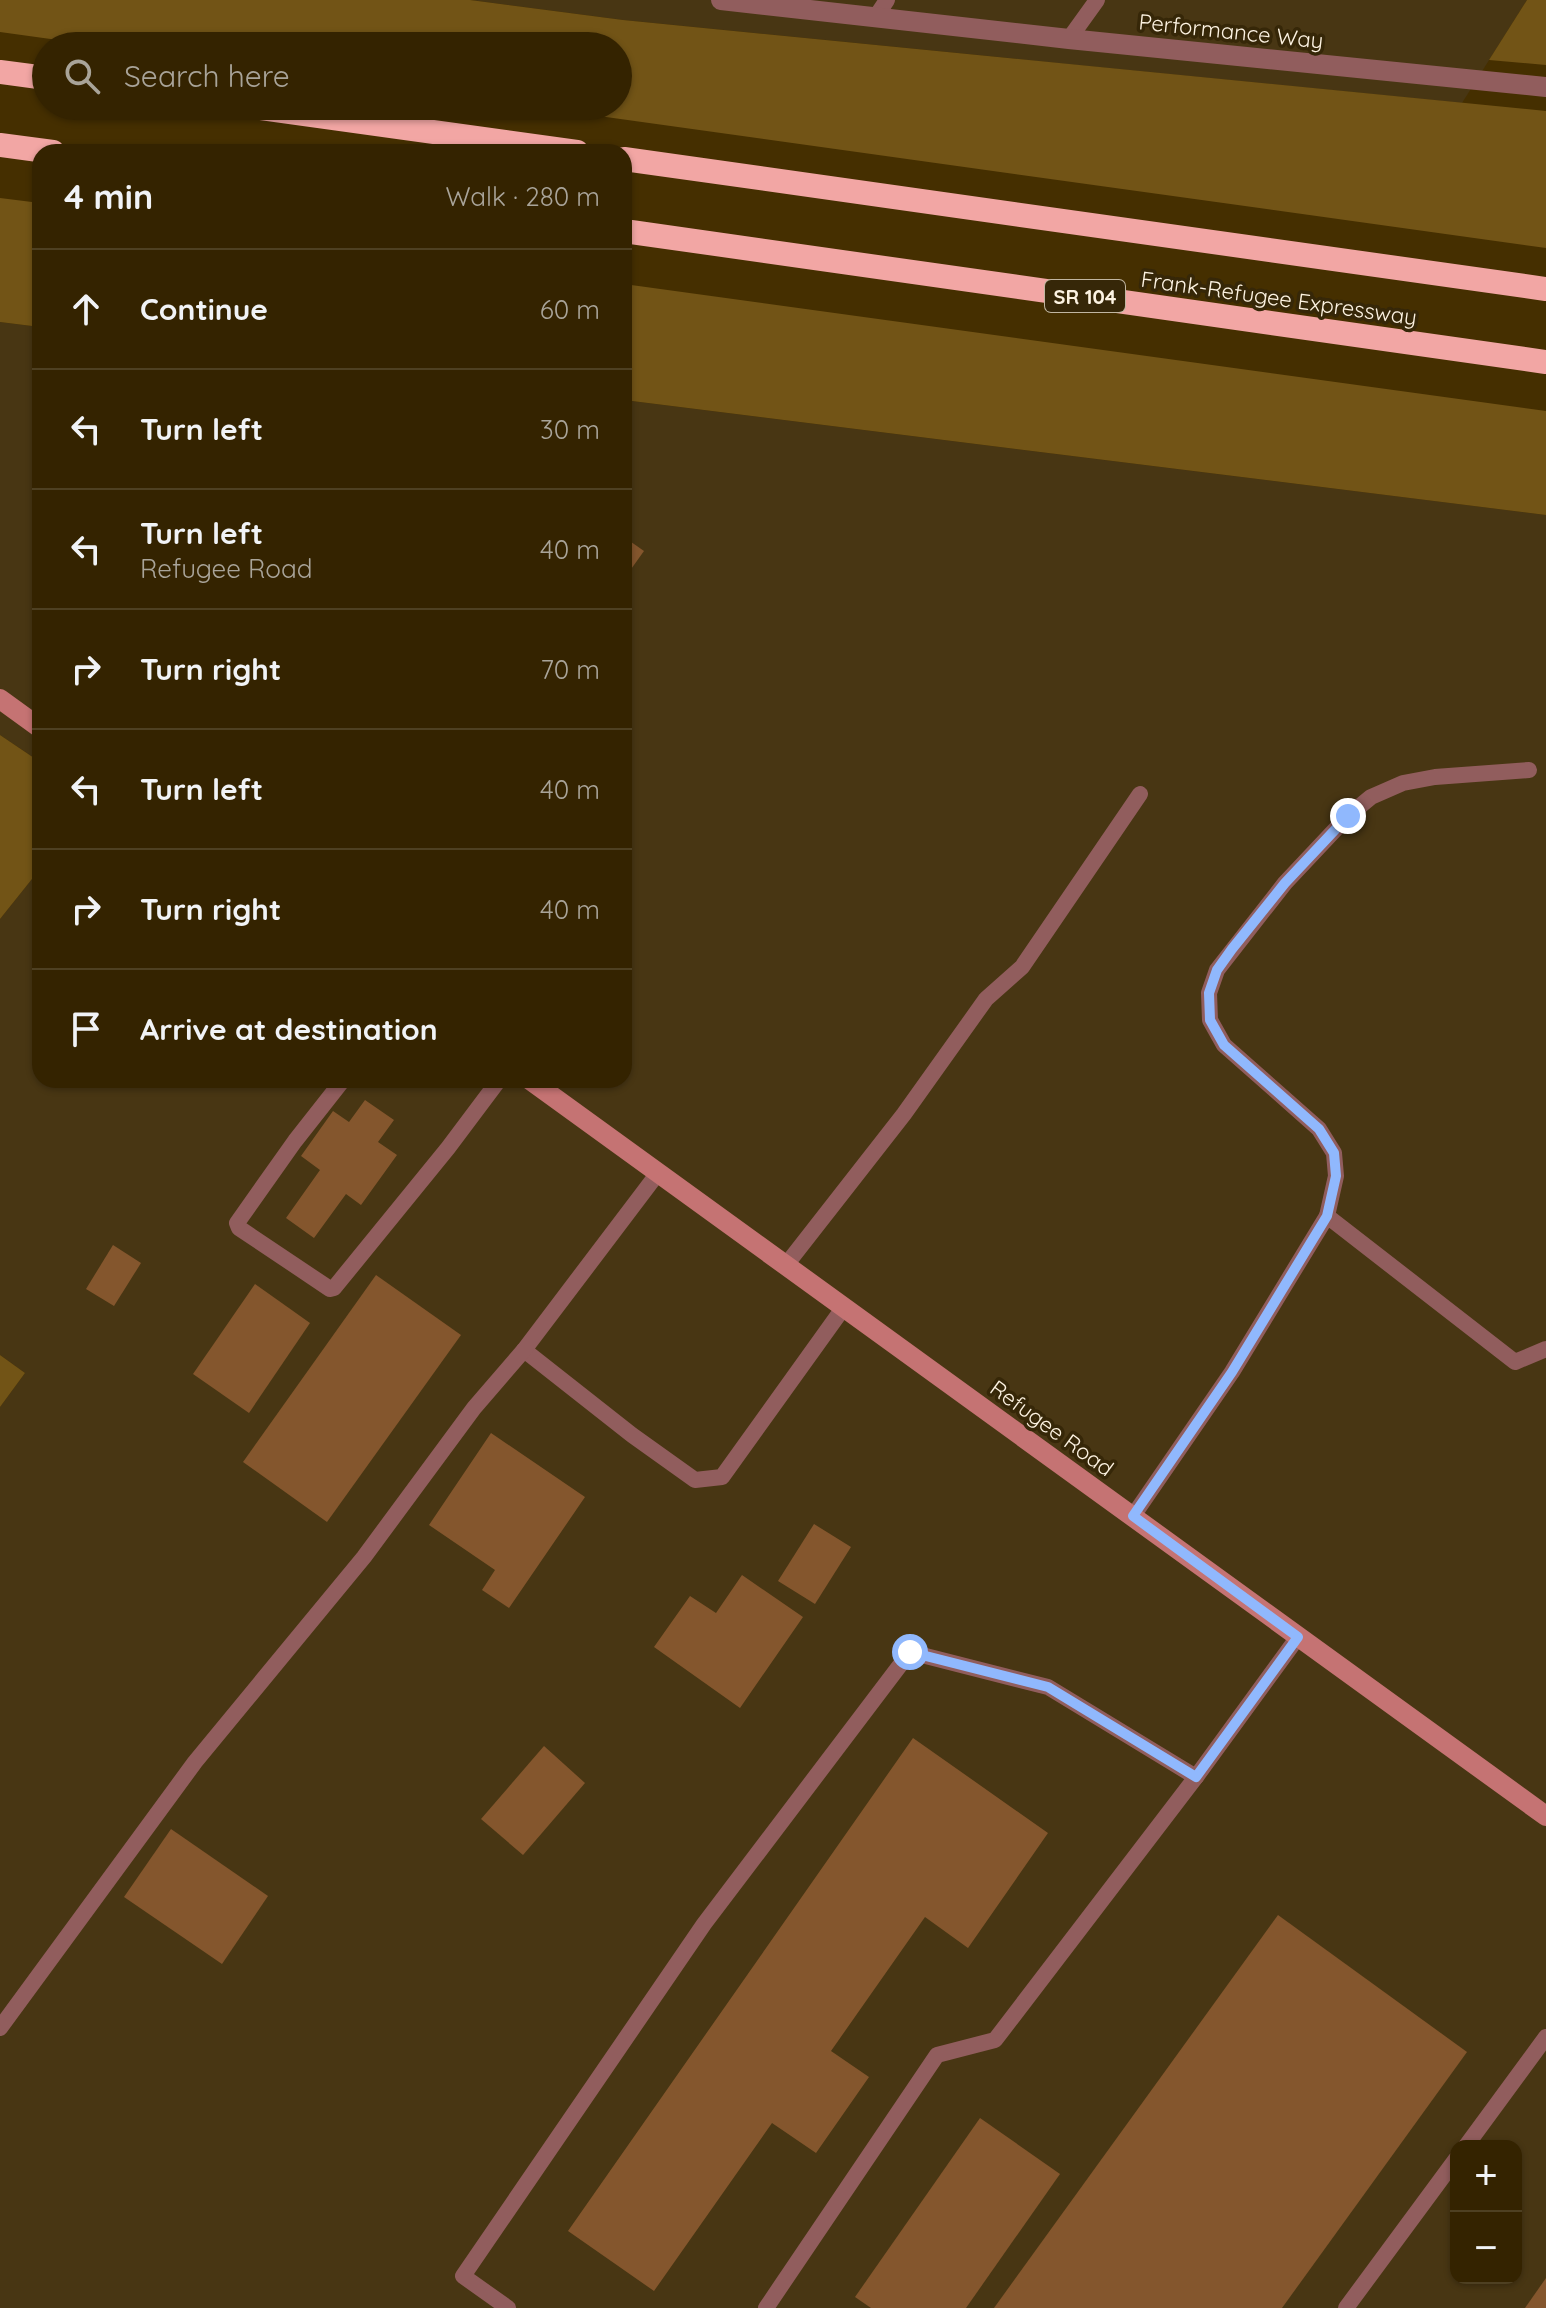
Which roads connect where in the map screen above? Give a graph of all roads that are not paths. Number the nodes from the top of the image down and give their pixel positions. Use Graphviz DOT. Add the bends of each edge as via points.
graph roads {
  1 [pos="721,0"];
  2 [pos="887,0"];
  3 [pos="1097,0"];
  4 [pos="875,18"];
  5 [pos="1069,39"];
  6 [pos="0,72"];
  7 [pos="32,76"];
  8 [pos="1546,87"];
  9 [pos="347,120"];
  10 [pos="519,144"];
  11 [pos="0,145"];
  12 [pos="32,149"];
  13 [pos="632,160"];
  14 [pos="632,232"];
  15 [pos="1546,289"];
  16 [pos="1546,362"];
  17 [pos="0,699"];
  18 [pos="32,722"];
  19 [pos="1529,770"];
  20 [pos="1140,794"];
  21 [pos="337,1088"];
  22 [pos="493,1088"];
  23 [pos="541,1088"];
  24 [pos="658,1173"];
  25 [pos="1327,1216"];
  26 [pos="786,1265"];
  27 [pos="844,1307"];
  28 [pos="1546,1349"];
  29 [pos="524,1350"];
  30 [pos="1133,1516"];
  31 [pos="1298,1637"];
  32 [pos="1196,1777"];
  33 [pos="1546,1816"];
  34 [pos="0,2028"];
  35 [pos="1546,2037"];
  36 [pos="1539,2059"];
  37 [pos="1471,2140"];
  38 [pos="1450,2167"];
  39 [pos="508,2308"];
  40 [pos="766,2308"];
  41 [pos="1346,2308"];
  1 -- 4 [label="street, Performance Way"];
  2 -- 4 [label="lane"];
  3 -- 5 [label="lane"];
  4 -- 5 [label="street, Performance Way"];
  5 -- 8 [label="street, Performance Way"];
  6 -- 7 [label="highway"];
  9 -- 10 [label="highway"];
  11 -- 12 [label="highway"];
  13 -- 15 [label="highway"];
  14 -- 16 [label="highway, Frank-Refugee Expressway / SR 104"];
  17 -- 18 [label="main road"];
  19 -- 25 [label="lane" via="1435,777 1371,797 1285,883 1217,970 1209,993 1210,1020 1224,1045 1319,1129 1334,1153 1336,1176"];
  20 -- 26 [label="lane" via="1022,967 986,999"];
  21 -- 22 [label="lane" via="237,1223 330,1289"];
  23 -- 24 [label="main road, Refugee Road"];
  24 -- 26 [label="main road, Refugee Road"];
  24 -- 29 [label="lane"];
  25 -- 28 [label="lane" via="1515,1362"];
  25 -- 30 [label="lane" via="1232,1372"];
  26 -- 27 [label="main road, Refugee Road"];
  27 -- 29 [label="lane" via="722,1477 695,1480"];
  27 -- 30 [label="main road, Refugee Road"];
  29 -- 34 [label="lane" via="474,1408 364,1557 195,1762"];
  30 -- 31 [label="main road, Refugee Road"];
  31 -- 32 [label="lane"];
  31 -- 33 [label="main road, Refugee Road"];
  32 -- 39 [label="lane" via="1048,1687 910,1652 704,1924 463,2276"];
  32 -- 40 [label="lane" via="995,2040 937,2055"];
  35 -- 36 [label="lane"];
  36 -- 37 [label="lane"];
  38 -- 41 [label="lane"];
}
